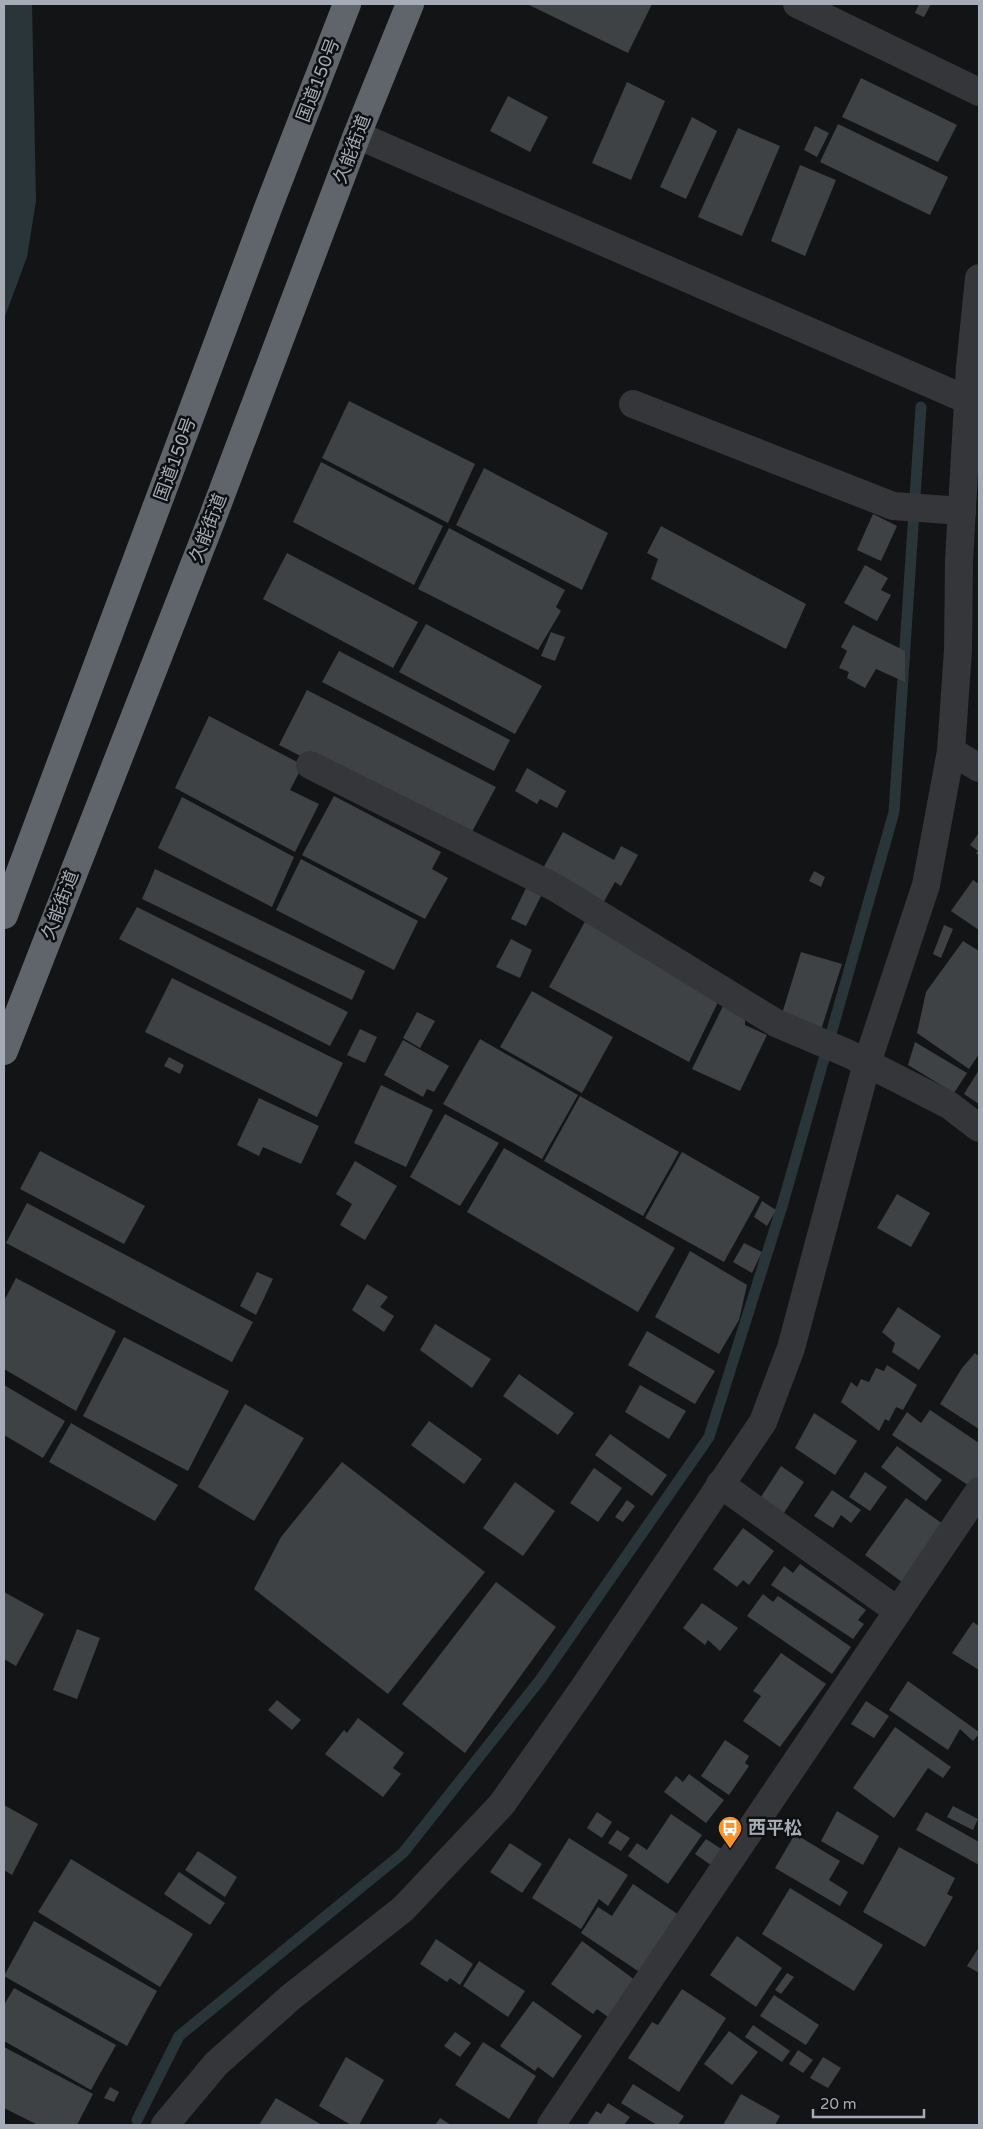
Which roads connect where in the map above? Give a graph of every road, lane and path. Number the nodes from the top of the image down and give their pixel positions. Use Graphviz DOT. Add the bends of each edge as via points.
graph roads {
  1 [pos="347,4"];
  2 [pos="410,4"];
  3 [pos="797,4"];
  4 [pos="979,92"];
  5 [pos="358,136"];
  6 [pos="979,278"];
  7 [pos="974,402"];
  8 [pos="633,404"];
  9 [pos="962,511"];
  10 [pos="969,568"];
  11 [pos="951,751"];
  12 [pos="310,765"];
  13 [pos="979,768"];
  14 [pos="4,914"];
  15 [pos="4,1051"];
  16 [pos="867,1064"];
  17 [pos="979,1128"];
  18 [pos="720,1484"];
  19 [pos="979,1491"];
  20 [pos="898,1611"];
  21 [pos="165,2125"];
  22 [pos="551,2125"];
  1 -- 14 [label="highway, 国道150号"];
  2 -- 5 [label="highway, 久能街道"];
  3 -- 4 [label="street"];
  5 -- 7 [label="street"];
  5 -- 15 [label="highway, 久能街道"];
  6 -- 7 [label="street" via="970,367"];
  7 -- 9 [label="street"];
  8 -- 9 [label="street" via="893,506"];
  9 -- 10 [label="street"];
  10 -- 11 [label="street" via="958,650"];
  11 -- 13 [label="street"];
  11 -- 16 [label="street" via="926,885"];
  12 -- 16 [label="street" via="556,888 776,1023"];
  16 -- 17 [label="street" via="949,1105"];
  16 -- 18 [label="street" via="791,1348 763,1422"];
  18 -- 20 [label="street"];
  18 -- 21 [label="street" via="502,1804 403,1909 291,1997 216,2064"];
  19 -- 20 [label="street"];
  20 -- 22 [label="street"];
}
